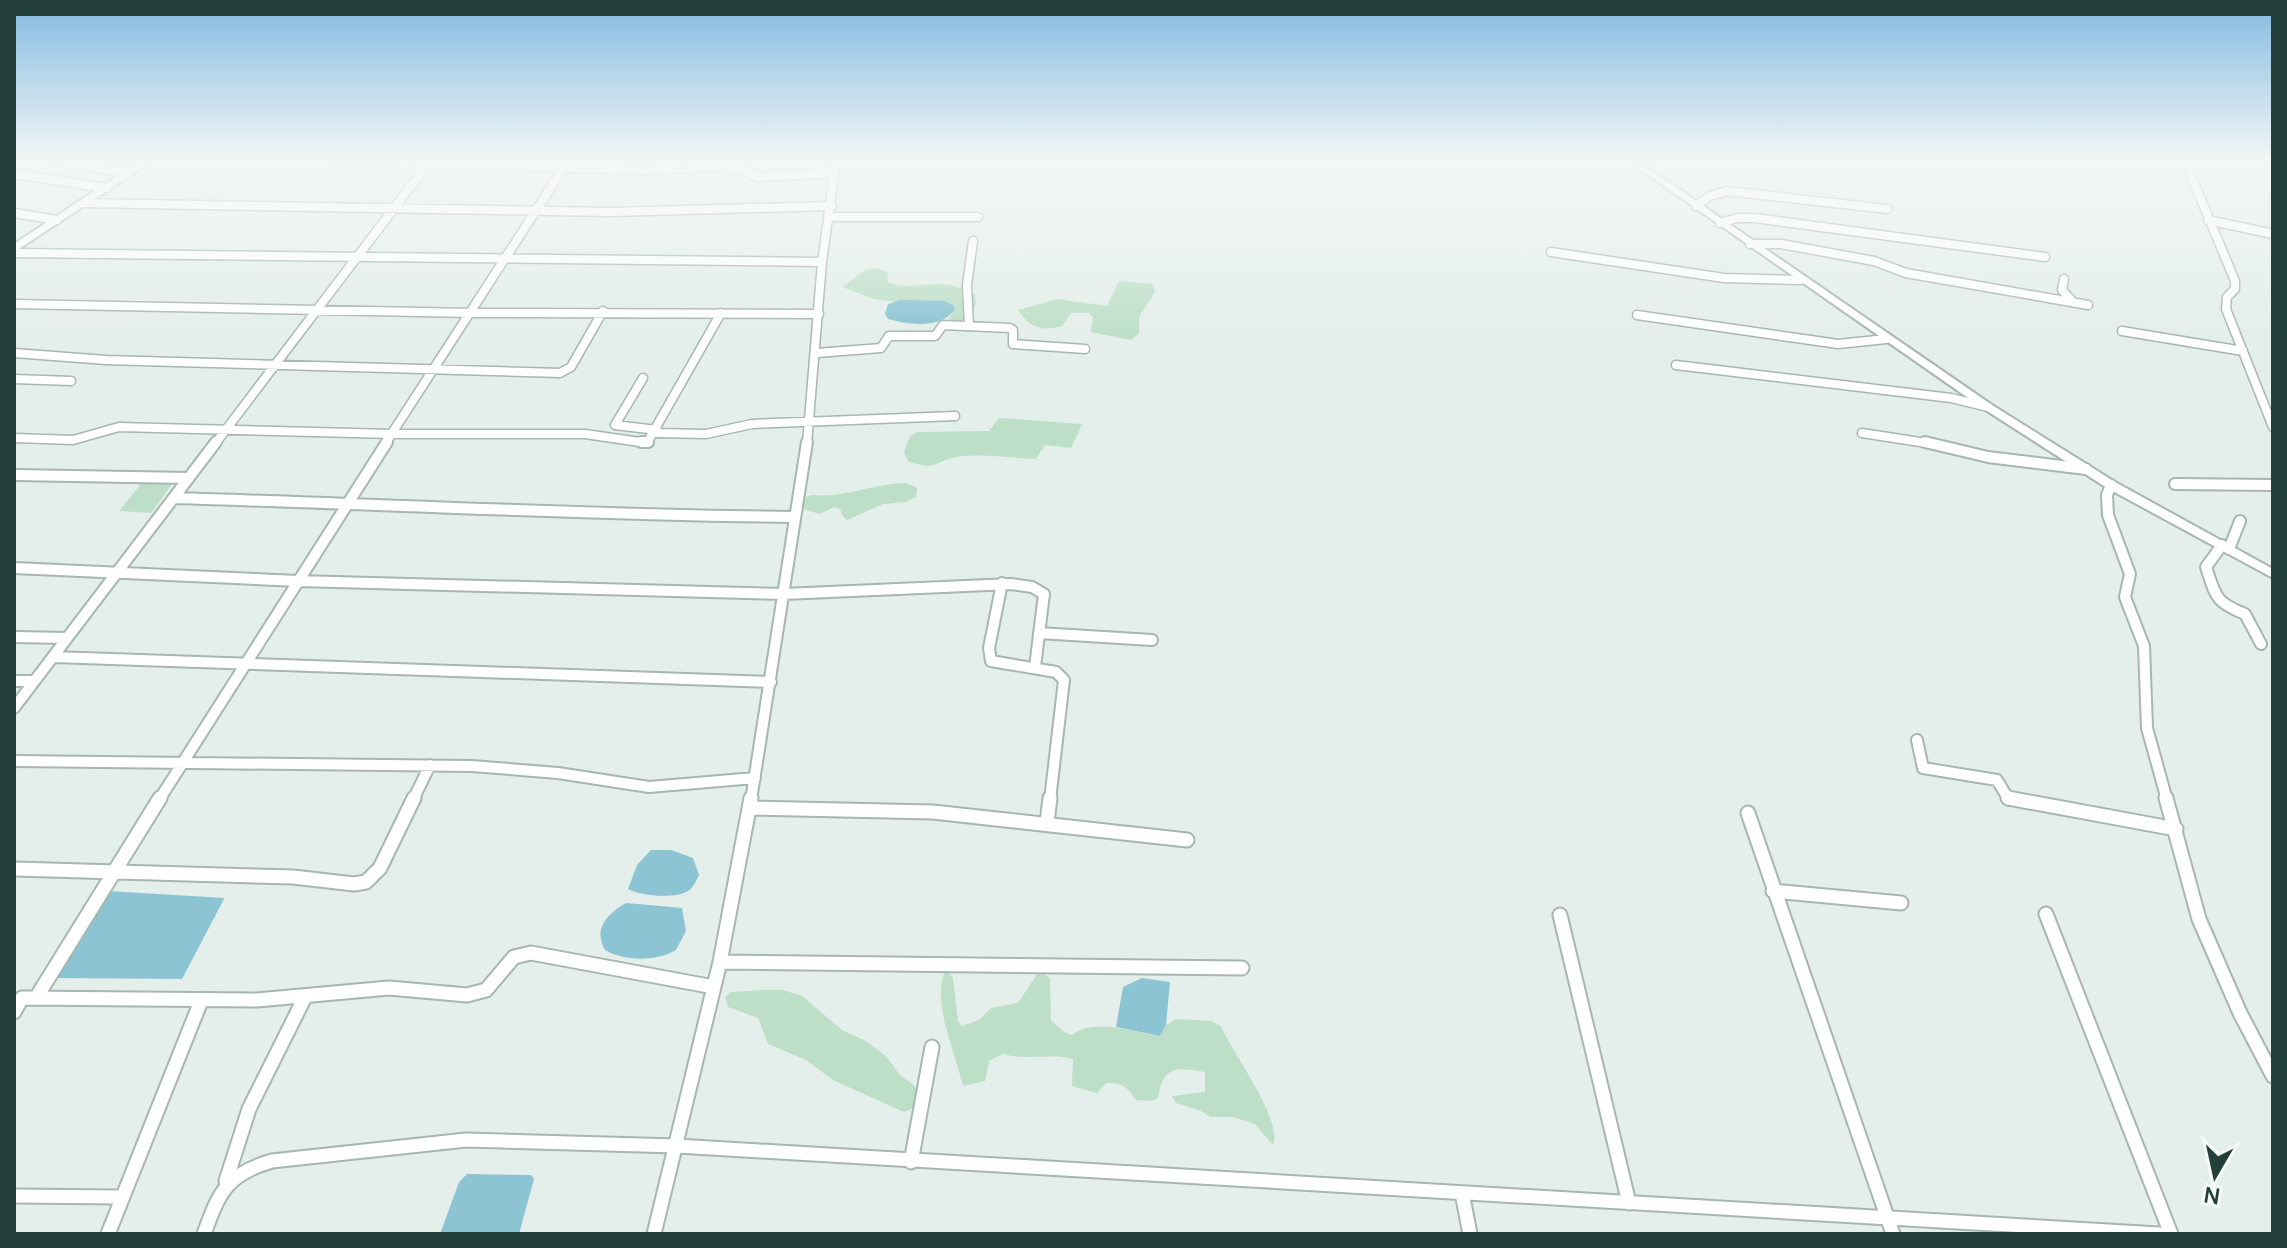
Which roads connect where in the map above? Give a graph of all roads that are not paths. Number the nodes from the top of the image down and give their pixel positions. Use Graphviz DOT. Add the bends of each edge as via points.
graph roads {
  1 [pos="49,219"];
  2 [pos="386,219"];
  3 [pos="530,219"];
  4 [pos="830,219"];
  5 [pos="1715,219"];
  6 [pos="1733,219"];
  7 [pos="1764,219"];
  8 [pos="2208,220"];
  9 [pos="1720,223"];
  10 [pos="2273,234"];
  11 [pos="973,241"];
  12 [pos="1750,244"];
  13 [pos="17,249"];
  14 [pos="1551,252"];
  15 [pos="357,257"];
  16 [pos="2045,257"];
  17 [pos="505,260"];
  18 [pos="822,262"];
  19 [pos="2064,279"];
  20 [pos="1801,280"];
  21 [pos="2075,303"];
  22 [pos="14,304"];
  23 [pos="2088,305"];
  24 [pos="318,307"];
  25 [pos="603,311"];
  26 [pos="472,313"];
  27 [pos="721,313"];
  28 [pos="819,314"];
  29 [pos="1637,315"];
  30 [pos="969,326"];
  31 [pos="2122,331"];
  32 [pos="1886,339"];
  33 [pos="1085,349"];
  34 [pos="2243,351"];
  35 [pos="14,353"];
  36 [pos="817,353"];
  37 [pos="276,364"];
  38 [pos="1676,365"];
  39 [pos="434,370"];
  40 [pos="643,378"];
  41 [pos="14,379"];
  42 [pos="71,381"];
  43 [pos="1988,407"];
  44 [pos="955,416"];
  45 [pos="810,422"];
  46 [pos="2273,427"];
  47 [pos="225,430"];
  48 [pos="656,432"];
  49 [pos="1862,433"];
  50 [pos="393,434"];
  51 [pos="14,438"];
  52 [pos="2086,469"];
  53 [pos="14,475"];
  54 [pos="189,478"];
  55 [pos="2175,484"];
  56 [pos="2111,485"];
  57 [pos="2273,485"];
  58 [pos="174,498"];
  59 [pos="348,503"];
  60 [pos="795,517"];
  61 [pos="2240,521"];
  62 [pos="2226,547"];
  63 [pos="14,568"];
  64 [pos="117,572"];
  65 [pos="2273,574"];
  66 [pos="298,581"];
  67 [pos="1002,583"];
  68 [pos="784,594"];
  69 [pos="1039,633"];
  70 [pos="14,637"];
  71 [pos="67,638"];
  72 [pos="1152,640"];
  73 [pos="2261,644"];
  74 [pos="53,657"];
  75 [pos="244,663"];
  76 [pos="1035,667"];
  77 [pos="14,681"];
  78 [pos="34,681"];
  79 [pos="771,682"];
  80 [pos="14,708"];
  81 [pos="1917,740"];
  82 [pos="14,761"];
  83 [pos="181,765"];
  84 [pos="430,765"];
  85 [pos="755,778"];
  86 [pos="749,808"];
  87 [pos="1748,813"];
  88 [pos="1047,823"];
  89 [pos="2176,829"];
  90 [pos="1187,840"];
  91 [pos="14,869"];
  92 [pos="114,872"];
  93 [pos="1773,891"];
  94 [pos="1901,903"];
  95 [pos="2046,914"];
  96 [pos="1560,915"];
  97 [pos="720,962"];
  98 [pos="1242,968"];
  99 [pos="714,987"];
  100 [pos="305,997"];
  101 [pos="18,998"];
  102 [pos="201,1001"];
  103 [pos="14,1012"];
  104 [pos="932,1047"];
  105 [pos="2273,1076"];
  106 [pos="677,1146"];
  107 [pos="911,1162"];
  108 [pos="226,1182"];
  109 [pos="1462,1193"];
  110 [pos="14,1196"];
  111 [pos="120,1197"];
  112 [pos="1629,1203"];
  113 [pos="1888,1218"];
  114 [pos="108,1234"];
  115 [pos="204,1234"];
  116 [pos="654,1234"];
  117 [pos="1470,1234"];
  118 [pos="1893,1234"];
  119 [pos="2159,1234"];
  120 [pos="2171,1234"];
  1 -- 13 [label="main road"];
  2 -- 15 [label="street"];
  3 -- 17 [label="street"];
  4 -- 18 [label="street"];
  5 -- 9 [label="street"];
  6 -- 9 [label="street"];
  7 -- 16 [label="street"];
  8 -- 10 [label="street"];
  8 -- 34 [label="street" via="2235,281 2226,309"];
  9 -- 12 [label="street"];
  11 -- 30 [label="street"];
  12 -- 20 [label="street"];
  12 -- 21 [label="street" via="1803,248 1874,261 1906,273"];
  13 -- 15 [label="street"];
  14 -- 20 [label="street" via="1724,278"];
  15 -- 17 [label="street"];
  15 -- 24 [label="street"];
  17 -- 18 [label="street"];
  17 -- 26 [label="street"];
  18 -- 28 [label="street"];
  19 -- 21 [label="street" via="2062,290"];
  20 -- 32 [label="street"];
  21 -- 23 [label="street"];
  22 -- 24 [label="street"];
  24 -- 26 [label="street"];
  24 -- 37 [label="street"];
  25 -- 26 [label="street"];
  25 -- 27 [label="street"];
  25 -- 39 [label="street" via="571,367 560,373"];
  26 -- 39 [label="street"];
  27 -- 28 [label="street"];
  27 -- 48 [label="street"];
  28 -- 36 [label="street"];
  29 -- 32 [label="street" via="1838,344"];
  30 -- 33 [label="street" via="1011,329 1011,343 1016,345"];
  30 -- 36 [label="street" via="943,325 932,336 889,336 877,348"];
  31 -- 34 [label="street"];
  32 -- 43 [label="street"];
  34 -- 46 [label="street"];
  35 -- 37 [label="street"];
  36 -- 45 [label="street"];
  37 -- 39 [label="street"];
  37 -- 47 [label="street"];
  38 -- 43 [label="street"];
  39 -- 50 [label="street"];
  40 -- 48 [label="street" via="615,425"];
  41 -- 42 [label="street"];
  43 -- 52 [label="street"];
  44 -- 45 [label="street"];
  45 -- 48 [label="street" via="744,425 706,434"];
  45 -- 60 [label="street"];
  47 -- 50 [label="street"];
  47 -- 51 [label="street" via="119,427 73,440"];
  47 -- 54 [label="street"];
  48 -- 50 [label="street" via="647,443 585,434"];
  49 -- 52 [label="street"];
  50 -- 59 [label="street"];
  52 -- 56 [label="street"];
  53 -- 54 [label="street"];
  54 -- 58 [label="street"];
  55 -- 57 [label="street"];
  56 -- 62 [label="street"];
  56 -- 89 [label="street" via="2105,509 2130,574 2125,597 2144,646 2147,728"];
  58 -- 59 [label="street"];
  58 -- 64 [label="street"];
  59 -- 60 [label="street"];
  59 -- 66 [label="street"];
  60 -- 68 [label="street"];
  61 -- 62 [label="street"];
  62 -- 65 [label="street"];
  62 -- 73 [label="street" via="2206,567 2208,581 2219,602 2245,614"];
  63 -- 64 [label="street"];
  64 -- 66 [label="street"];
  64 -- 71 [label="street"];
  66 -- 68 [label="street"];
  66 -- 75 [label="street"];
  67 -- 68 [label="street"];
  67 -- 69 [label="street" via="1041,590"];
  67 -- 76 [label="street" via="989,655 996,663"];
  68 -- 79 [label="street"];
  69 -- 72 [label="street"];
  69 -- 76 [label="street"];
  70 -- 71 [label="street"];
  71 -- 74 [label="street"];
  74 -- 75 [label="street"];
  74 -- 78 [label="street"];
  75 -- 79 [label="street"];
  75 -- 83 [label="street"];
  76 -- 88 [label="street" via="1056,672 1064,680"];
  77 -- 78 [label="street"];
  78 -- 80 [label="street"];
  79 -- 85 [label="street"];
  81 -- 89 [label="street" via="1923,768 1997,780 2009,800"];
  82 -- 83 [label="street"];
  83 -- 84 [label="street"];
  83 -- 92 [label="street"];
  84 -- 85 [label="street" via="558,773 649,787"];
  84 -- 92 [label="street" via="380,868 366,882"];
  85 -- 86 [label="street"];
  86 -- 88 [label="street" via="933,812"];
  86 -- 97 [label="street"];
  87 -- 93 [label="street"];
  88 -- 90 [label="street"];
  89 -- 105 [label="street" via="2199,919"];
  91 -- 92 [label="street"];
  92 -- 101 [label="street" via="36,998"];
  93 -- 94 [label="street"];
  93 -- 113 [label="street"];
  95 -- 120 [label="street"];
  96 -- 112 [label="street"];
  97 -- 98 [label="street"];
  97 -- 99 [label="street"];
  99 -- 100 [label="street" via="531,953 514,957 495,982 477,994 389,988"];
  99 -- 106 [label="street"];
  100 -- 102 [label="street"];
  100 -- 108 [label="street" via="251,1102"];
  101 -- 102 [label="street"];
  101 -- 103 [label="street"];
  102 -- 111 [label="street"];
  104 -- 107 [label="street"];
  106 -- 107 [label="street"];
  106 -- 108 [label="street" via="466,1140 272,1161"];
  106 -- 116 [label="street"];
  107 -- 109 [label="street"];
  108 -- 115 [label="street"];
  109 -- 112 [label="street"];
  109 -- 117 [label="street"];
  110 -- 111 [label="street"];
  111 -- 114 [label="street"];
  112 -- 113 [label="street"];
  113 -- 118 [label="street"];
  113 -- 119 [label="street"];
}
